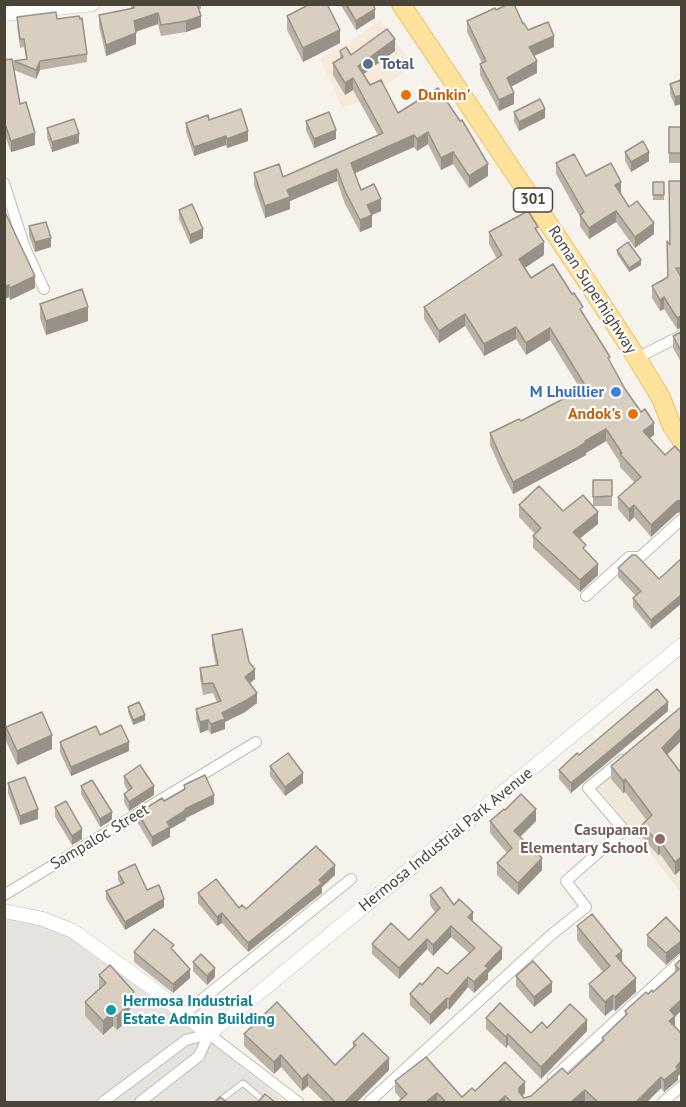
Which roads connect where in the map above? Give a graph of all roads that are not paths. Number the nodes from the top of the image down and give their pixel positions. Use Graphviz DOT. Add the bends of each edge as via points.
graph roads {
  1 [pos="92,4"];
  2 [pos="401,4"];
  3 [pos="4,14"];
  4 [pos="4,183"];
  5 [pos="44,289"];
  6 [pos="681,335"];
  7 [pos="636,358"];
  8 [pos="661,398"];
  9 [pos="681,412"];
  10 [pos="681,441"];
  11 [pos="681,519"];
  12 [pos="586,596"];
  13 [pos="681,645"];
  14 [pos="256,742"];
  15 [pos="631,752"];
  16 [pos="351,879"];
  17 [pos="4,895"];
  18 [pos="4,911"];
  19 [pos="681,960"];
  20 [pos="184,1014"];
  21 [pos="210,1034"];
  22 [pos="681,1086"];
  23 [pos="543,1087"];
  24 [pos="103,1102"];
  25 [pos="140,1102"];
  26 [pos="218,1102"];
  27 [pos="265,1102"];
  28 [pos="298,1102"];
  29 [pos="369,1102"];
  30 [pos="663,1102"];
  1 -- 3 [label="street"];
  2 -- 7 [label="main road, Roman Superhighway / 301"];
  4 -- 5 [label="street" via="25,248"];
  6 -- 7 [label="street"];
  7 -- 8 [label="main road, Roman Superhighway / 301"];
  8 -- 9 [label="main road, Roman Superhighway / 301"];
  8 -- 10 [label="main road, Roman Superhighway / 301"];
  11 -- 12 [label="street" via="640,557 629,557"];
  13 -- 21 [label="street, Hermosa Industrial Park Avenue"];
  14 -- 17 [label="street, Sampaloc Street"];
  15 -- 29 [label="street" via="588,788 624,830 566,881 586,907"];
  16 -- 20 [label="street"];
  18 -- 20 [label="street" via="43,919 73,931"];
  19 -- 23 [label="street"];
  20 -- 21 [label="street"];
  21 -- 24 [label="street" via="186,1040"];
  21 -- 25 [label="street" via="199,1056"];
  21 -- 28 [label="street"];
  22 -- 30 [label="street"];
  26 -- 27 [label="lane" via="243,1083"];
}
